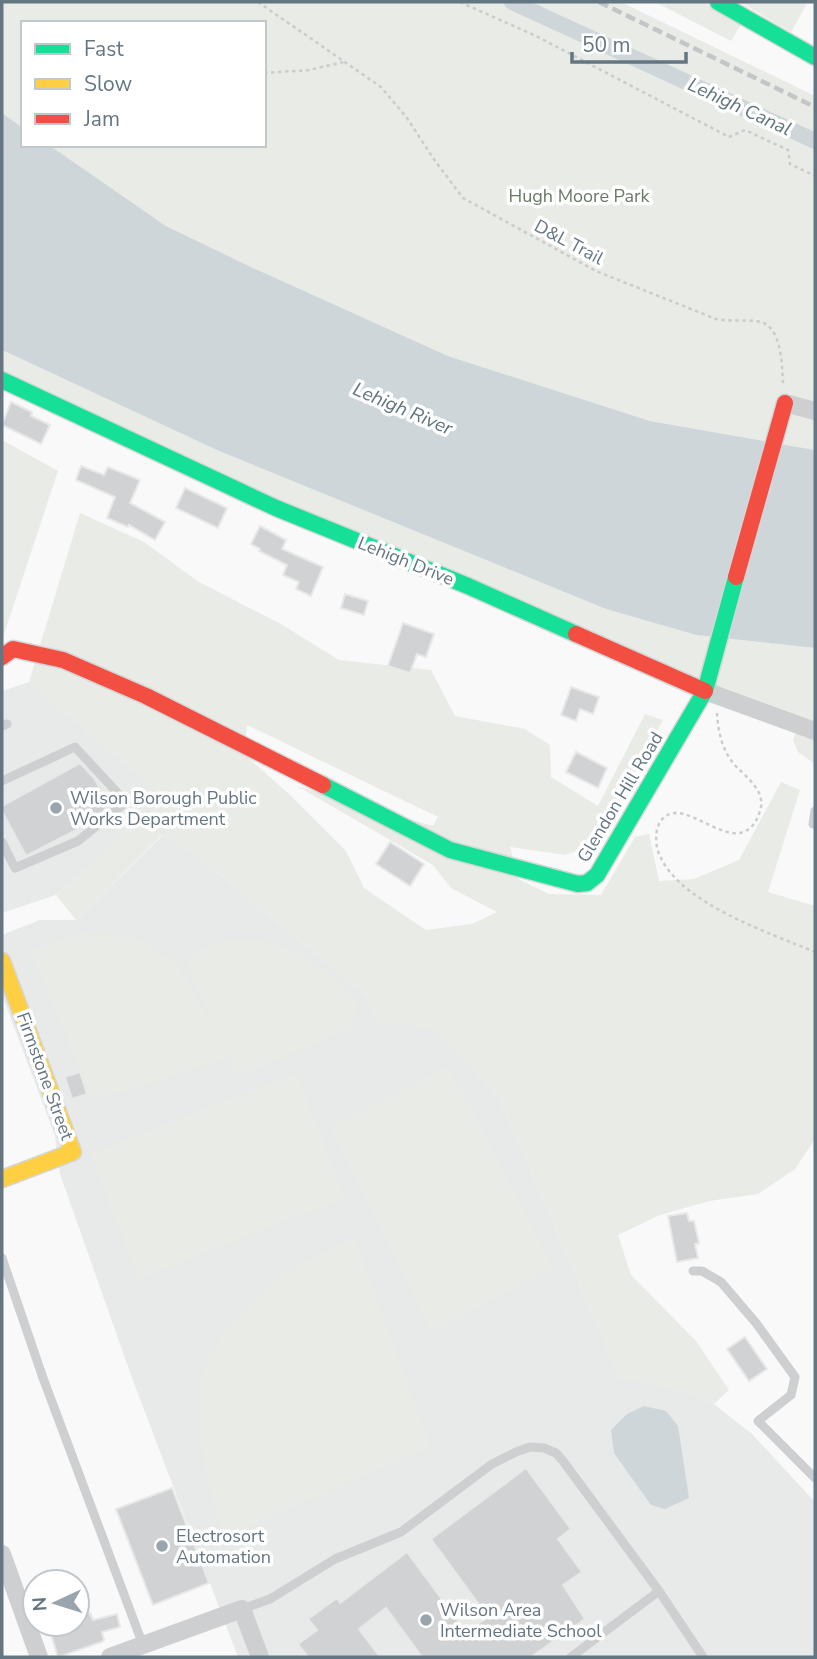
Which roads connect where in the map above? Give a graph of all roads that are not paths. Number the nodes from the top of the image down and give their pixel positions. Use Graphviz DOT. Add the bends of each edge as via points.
graph roads {
  1 [pos="718,2"];
  2 [pos="815,57"];
  3 [pos="2,380"];
  4 [pos="785,403"];
  5 [pos="815,411"];
  6 [pos="2,657"];
  7 [pos="705,691"];
  8 [pos="815,731"];
  9 [pos="2,781"];
  10 [pos="815,811"];
  11 [pos="815,824"];
  12 [pos="2,842"];
  13 [pos="2,961"];
  14 [pos="2,1179"];
  15 [pos="2,1258"];
  16 [pos="693,1271"];
  17 [pos="815,1478"];
  18 [pos="2,1554"];
  19 [pos="659,1591"];
  20 [pos="242,1609"];
  21 [pos="144,1645"];
  22 [pos="39,1657"];
  23 [pos="110,1657"];
  24 [pos="260,1657"];
  25 [pos="571,1657"];
  26 [pos="703,1657"];
  1 -- 2 [label="street"];
  3 -- 7 [label="street, Lehigh Drive" via="276,508 468,586"];
  4 -- 5 [label="street"];
  4 -- 7 [label="street, Glendon Hill Road"];
  6 -- 7 [label="street, Glendon Hill Road" via="13,649 63,660 146,696 450,850 578,884 597,875"];
  7 -- 8 [label="street, Lehigh Drive"];
  9 -- 12 [label="lane" via="75,747 126,802 78,841 15,869"];
  10 -- 11 [label="lane"];
  13 -- 14 [label="street, Firmstone Street" via="73,1152"];
  15 -- 21 [label="lane"];
  16 -- 17 [label="lane" via="721,1282 795,1377 791,1395 758,1420"];
  18 -- 22 [label="street"];
  19 -- 20 [label="lane" via="564,1461 544,1448 530,1447 492,1464 401,1532 335,1559 270,1599"];
  19 -- 25 [label="lane"];
  19 -- 26 [label="lane"];
  20 -- 21 [label="street"];
  20 -- 24 [label="street"];
  21 -- 23 [label="street"];
}
